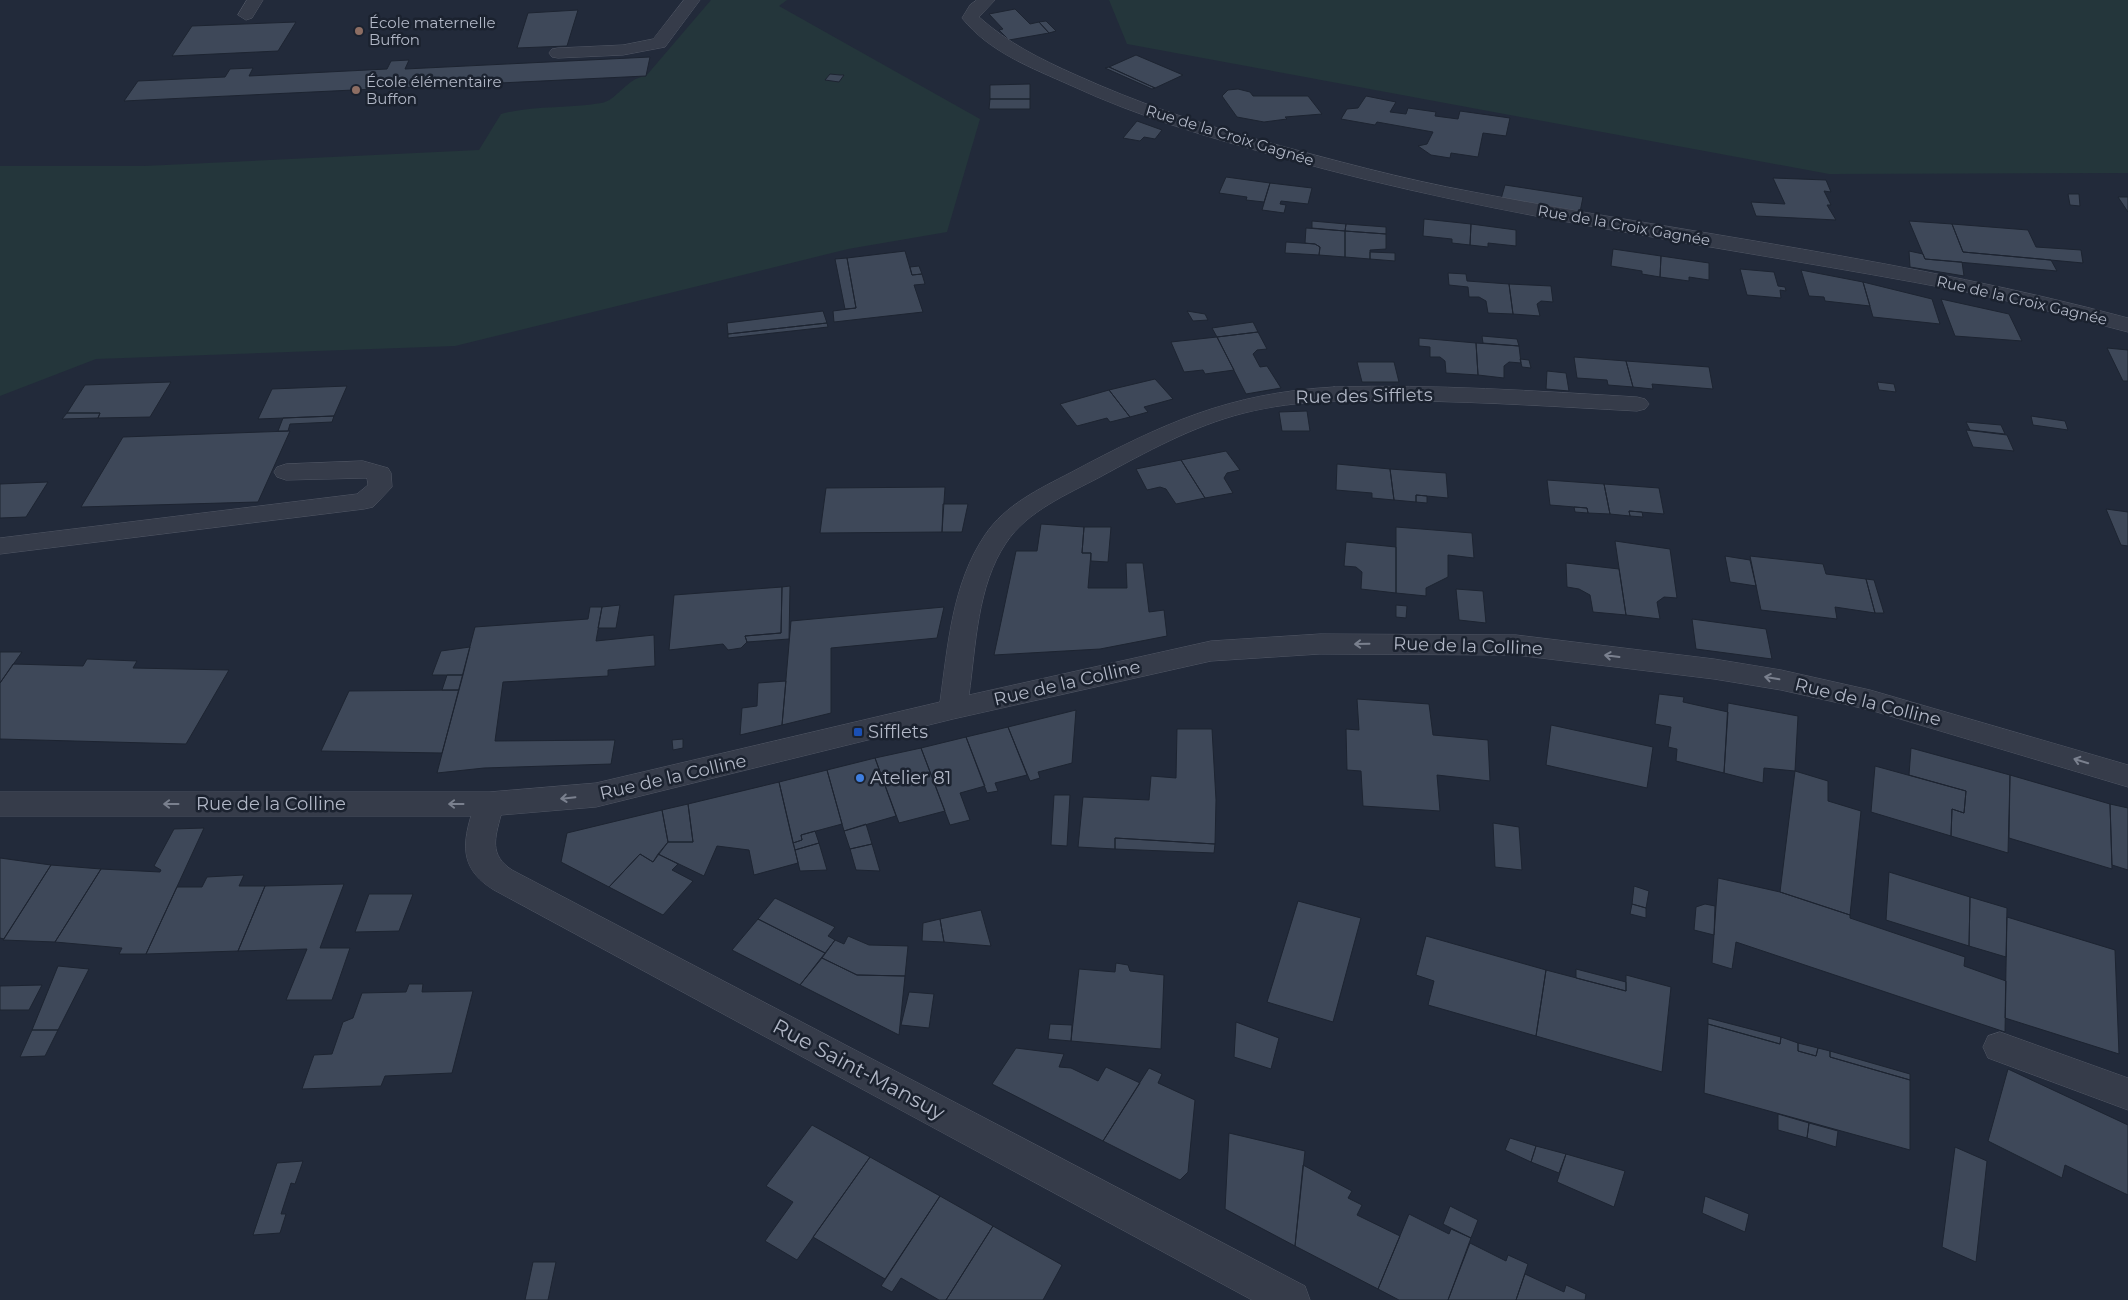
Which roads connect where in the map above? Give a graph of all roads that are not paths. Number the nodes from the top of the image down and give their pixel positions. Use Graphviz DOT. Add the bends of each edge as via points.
graph roads {
  1 [pos="255,0"];
  2 [pos="692,0"];
  3 [pos="987,0"];
  4 [pos="246,15"];
  5 [pos="558,53"];
  6 [pos="2128,325"];
  7 [pos="1637,404"];
  8 [pos="286,472"];
  9 [pos="0,546"];
  10 [pos="953,709"];
  11 [pos="2128,776"];
  12 [pos="0,804"];
  13 [pos="489,804"];
  14 [pos="2000,1047"];
  15 [pos="2128,1094"];
  16 [pos="1291,1300"];
  1 -- 4 [label="street"];
  2 -- 5 [label="street" via="659,42 623,50"];
  3 -- 6 [label="street, Rue de la Croix Gagnée" via="976,8 970,18 1020,56 1125,104 1202,129 1417,187 1958,284"];
  7 -- 10 [label="street, Rue des Sifflets" via="1348,392 1294,396 1236,408 1174,431 1026,508 996,538 974,585"];
  8 -- 9 [label="street" via="363,469 379,473 380,486 364,501"];
  11 -- 10 [label="street, Rue de la Colline, one-way" via="1870,700 1781,680 1516,645 1320,644 1210,650"];
  10 -- 13 [label="street, Rue de la Colline, one-way" via="621,791 540,802"];
  13 -- 12 [label="street, Rue de la Colline, one-way"];
  13 -- 16 [label="street, Rue Saint-Mansuy" via="480,855 488,869 505,881"];
  14 -- 15 [label="street"];
}
